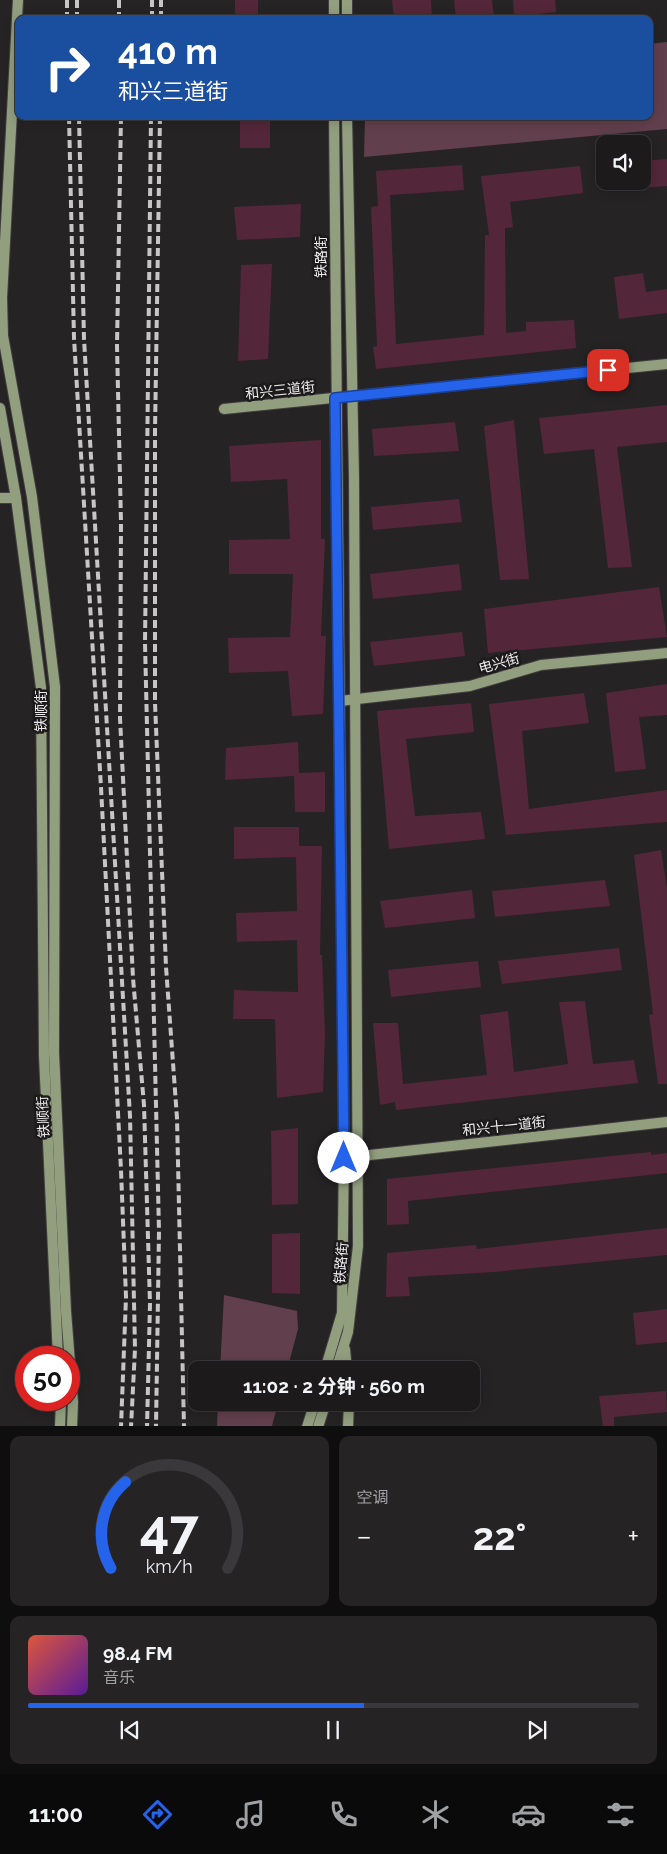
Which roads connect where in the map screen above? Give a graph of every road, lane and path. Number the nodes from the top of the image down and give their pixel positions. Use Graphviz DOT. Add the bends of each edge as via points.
graph roads {
  1 [pos="18,0"];
  2 [pos="24,0"];
  3 [pos="334,0"];
  4 [pos="347,0"];
  5 [pos="18,15"];
  6 [pos="20,15"];
  7 [pos="334,15"];
  8 [pos="347,15"];
  9 [pos="15,72"];
  10 [pos="334,120"];
  11 [pos="347,120"];
  12 [pos="667,364"];
  13 [pos="352,396"];
  14 [pos="335,398"];
  15 [pos="0,408"];
  16 [pos="224,409"];
  17 [pos="0,498"];
  18 [pos="16,498"];
  19 [pos="667,653"];
  20 [pos="355,699"];
  21 [pos="340,700"];
  22 [pos="667,1122"];
  23 [pos="357,1156"];
  24 [pos="344,1158"];
  25 [pos="342,1313"];
  26 [pos="345,1342"];
  27 [pos="57,1346"];
  28 [pos="327,1361"];
  29 [pos="339,1361"];
  30 [pos="346,1361"];
  31 [pos="61,1411"];
  32 [pos="311,1411"];
  33 [pos="323,1411"];
  34 [pos="349,1411"];
  35 [pos="60,1426"];
  36 [pos="72,1426"];
  37 [pos="307,1426"];
  38 [pos="318,1426"];
  39 [pos="348,1426"];
  1 -- 5 [label="main road, 铁顺街"];
  2 -- 6 [label="main road"];
  3 -- 7 [label="main road"];
  4 -- 8 [label="main road"];
  9 -- 36 [label="main road, 铁顺街" via="3,326 32,497 56,687 54,1053"];
  10 -- 14 [label="main road, 铁路街"];
  11 -- 13 [label="main road, 铁路街"];
  12 -- 13 [label="main road, 和兴三道街"];
  13 -- 14 [label="main road, 和兴三道街"];
  13 -- 20 [label="main road, 铁路街"];
  14 -- 16 [label="main road, 和兴三道街"];
  14 -- 21 [label="main road, 铁路街"];
  15 -- 18 [label="main road, 铁顺街"];
  17 -- 18 [label="main road"];
  18 -- 27 [label="main road, 铁顺街" via="41,688 44,1056"];
  19 -- 20 [label="main road, 电兴街" via="541,665 470,686"];
  20 -- 21 [label="main road, 电兴街"];
  20 -- 23 [label="main road, 铁路街"];
  21 -- 24 [label="main road, 铁路街"];
  22 -- 23 [label="main road, 和兴十一道街"];
  23 -- 24 [label="main road, 和兴十一道街"];
  23 -- 26 [label="main road, 铁路街" via="358,1246"];
  24 -- 25 [label="main road, 铁路街"];
  25 -- 26 [label="main road"];
  25 -- 28 [label="main road, 铁路街"];
  26 -- 29 [label="main road, 铁路街"];
  26 -- 30 [label="main road"];
  31 -- 35 [label="main road"];
  32 -- 37 [label="main road"];
  33 -- 38 [label="main road"];
  34 -- 39 [label="main road"];
}
